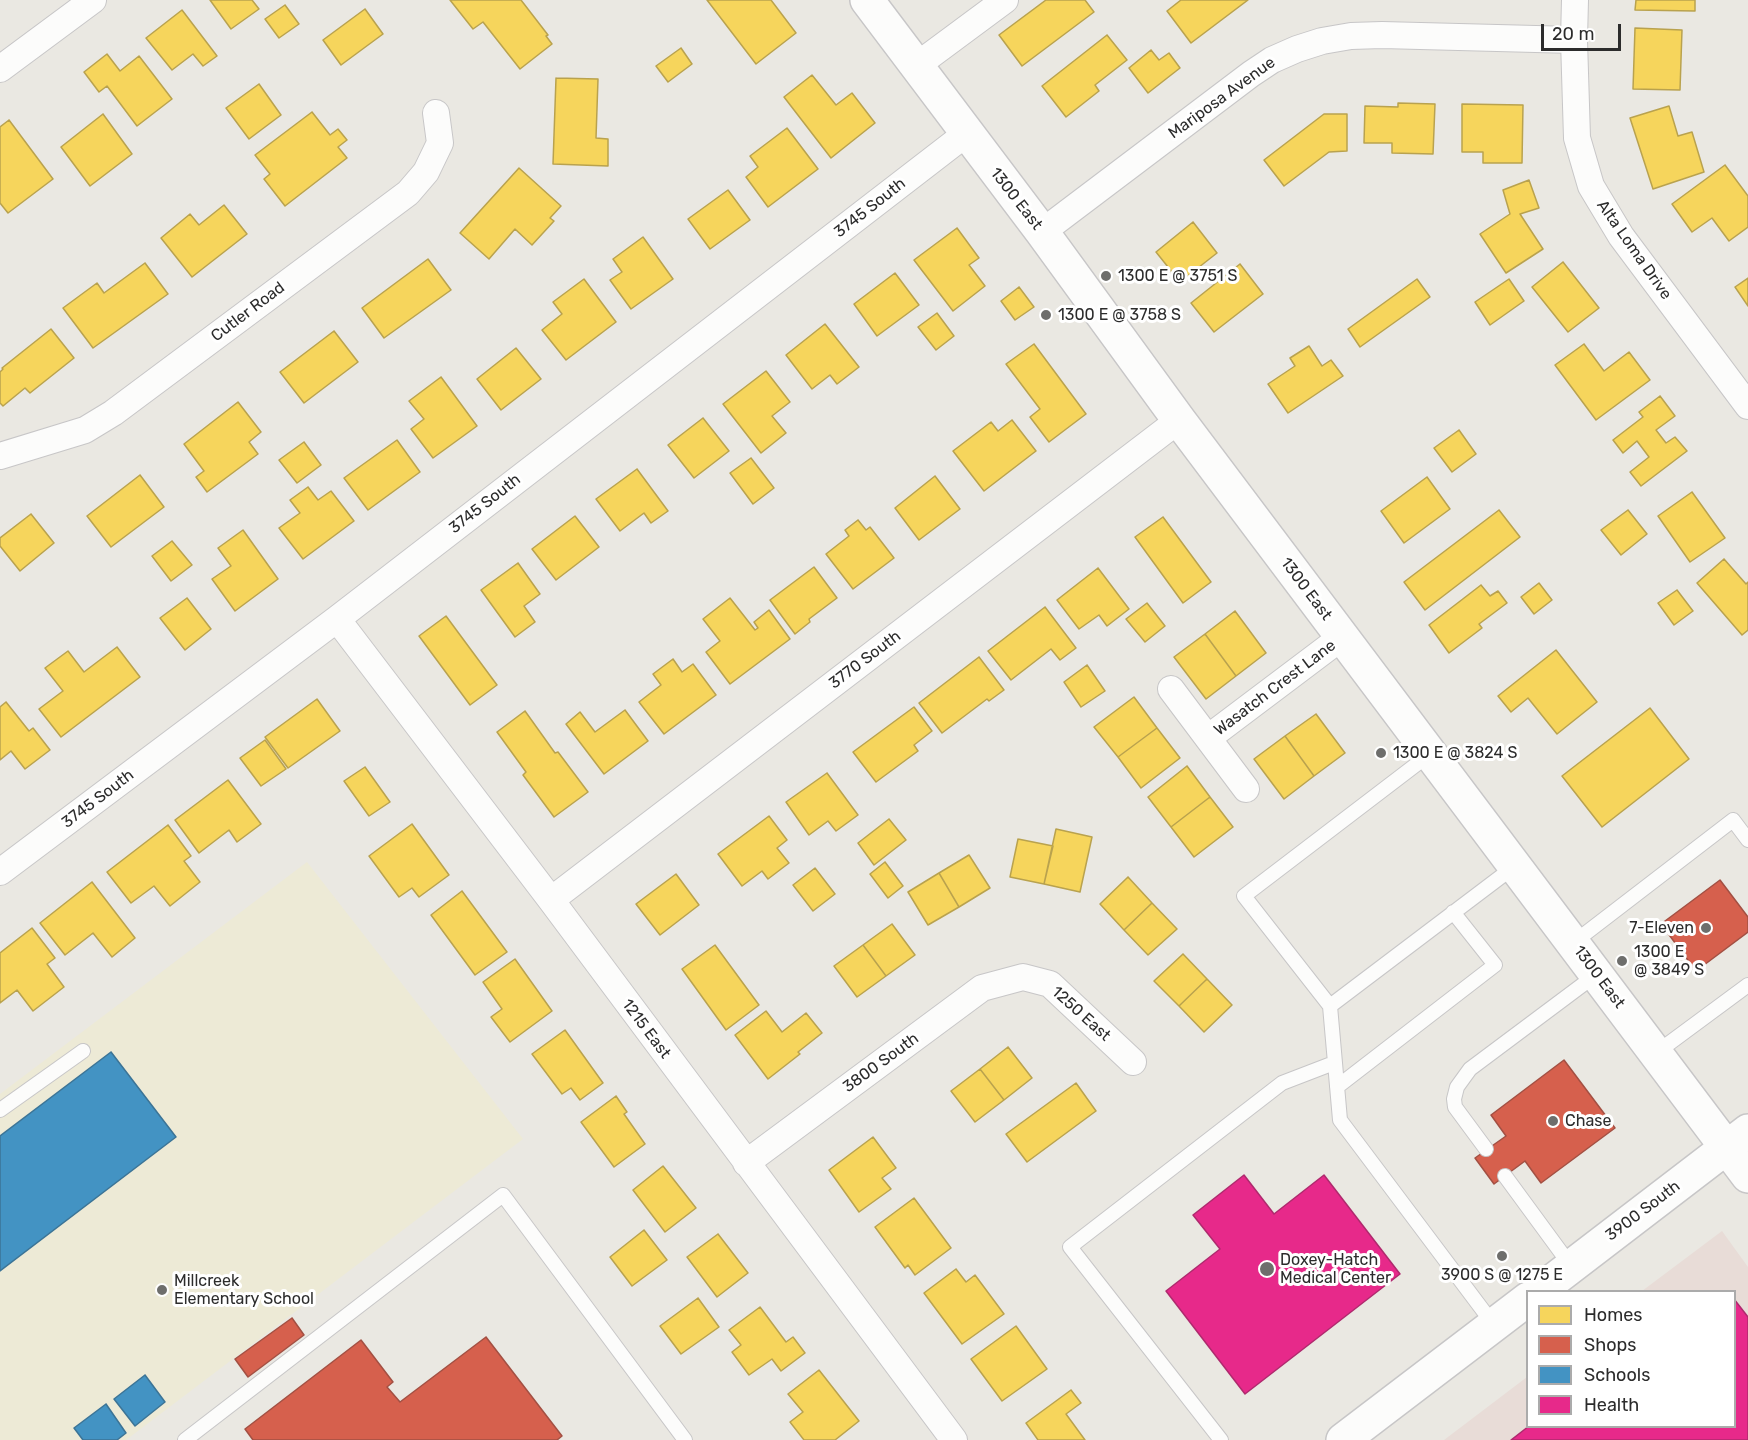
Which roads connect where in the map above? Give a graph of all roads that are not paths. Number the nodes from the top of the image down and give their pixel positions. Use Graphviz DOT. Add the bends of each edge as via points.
graph roads {
  1 [pos="93,0"];
  2 [pos="867,0"];
  3 [pos="1005,0"];
  4 [pos="1575,0"];
  5 [pos="1574,40"];
  6 [pos="916,66"];
  7 [pos="0,69"];
  8 [pos="436,113"];
  9 [pos="967,133"];
  10 [pos="1042,232"];
  11 [pos="1748,406"];
  12 [pos="1179,420"];
  13 [pos="0,456"];
  14 [pos="337,619"];
  15 [pos="1342,637"];
  16 [pos="1171,689"];
  17 [pos="1208,738"];
  18 [pos="1430,754"];
  19 [pos="1246,789"];
  20 [pos="1748,840"];
  21 [pos="1515,866"];
  22 [pos="0,872"];
  23 [pos="551,900"];
  24 [pos="1453,912"];
  25 [pos="1573,943"];
  26 [pos="1597,974"];
  27 [pos="1023,976"];
  28 [pos="1748,985"];
  29 [pos="1330,1005"];
  30 [pos="83,1051"];
  31 [pos="1656,1053"];
  32 [pos="1133,1062"];
  33 [pos="1334,1063"];
  34 [pos="1337,1087"];
  35 [pos="0,1110"];
  36 [pos="1737,1139"];
  37 [pos="1486,1149"];
  38 [pos="746,1163"];
  39 [pos="1505,1176"];
  40 [pos="1748,1176"];
  41 [pos="1571,1266"];
  42 [pos="1541,1290"];
  43 [pos="1526,1300"];
  44 [pos="1494,1325"];
  45 [pos="185,1440"];
  46 [pos="685,1440"];
  47 [pos="954,1440"];
  48 [pos="1221,1440"];
  49 [pos="1343,1440"];
  1 -- 7 [label="street"];
  2 -- 6 [label="main road, 1300 East"];
  3 -- 6 [label="street"];
  4 -- 5 [label="street, Alta Loma Drive"];
  5 -- 10 [label="street, Mariposa Avenue" via="1382,34 1351,36 1297,49 1251,74"];
  5 -- 11 [label="street, Alta Loma Drive" via="1577,138 1591,186 1621,236"];
  6 -- 9 [label="main road, 1300 East"];
  8 -- 13 [label="street, Cutler Road" via="440,144 426,172 408,193 114,413 85,430"];
  9 -- 10 [label="main road, 1300 East"];
  9 -- 14 [label="street, 3745 South"];
  10 -- 12 [label="main road, 1300 East"];
  12 -- 15 [label="main road, 1300 East"];
  12 -- 23 [label="street, 3770 South"];
  14 -- 22 [label="street, 3745 South"];
  14 -- 23 [label="street, 1215 East"];
  15 -- 17 [label="street, Wasatch Crest Lane"];
  15 -- 18 [label="main road, 1300 East"];
  16 -- 17 [label="street, Wasatch Crest Lane"];
  17 -- 19 [label="street, Wasatch Crest Lane"];
  18 -- 21 [label="main road, 1300 East"];
  18 -- 29 [label="lane" via="1244,896"];
  20 -- 25 [label="lane" via="1733,820"];
  21 -- 24 [label="lane"];
  21 -- 25 [label="main road, 1300 East"];
  23 -- 38 [label="street, 1215 East"];
  24 -- 29 [label="lane"];
  24 -- 34 [label="lane" via="1495,965"];
  25 -- 26 [label="main road, 1300 East"];
  26 -- 31 [label="main road, 1300 East"];
  26 -- 37 [label="lane" via="1470,1070 1457,1087 1455,1107"];
  27 -- 32 [label="street, 1250 East" via="1050,984"];
  27 -- 38 [label="street, 3800 South" via="982,988"];
  28 -- 31 [label="lane"];
  29 -- 33 [label="lane"];
  30 -- 35 [label="lane"];
  31 -- 36 [label="main road, 1300 East"];
  33 -- 34 [label="lane"];
  33 -- 48 [label="lane" via="1282,1083 1071,1247"];
  34 -- 44 [label="lane" via="1340,1120"];
  36 -- 40 [label="main road, 1300 East"];
  36 -- 41 [label="main road, 3900 South"];
  38 -- 47 [label="street, 1215 East"];
  39 -- 41 [label="lane"];
  41 -- 42 [label="main road, 3900 South"];
  43 -- 44 [label="main road"];
  44 -- 49 [label="main road"];
  45 -- 46 [label="lane" via="503,1195"];
}
